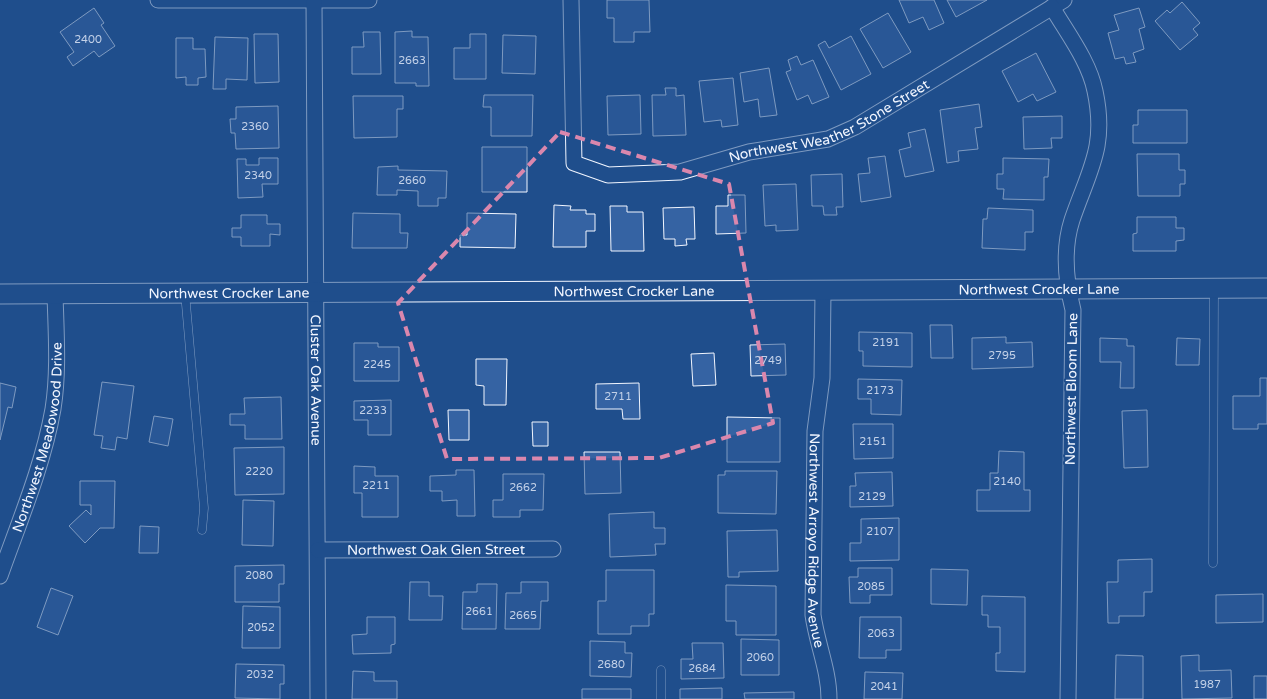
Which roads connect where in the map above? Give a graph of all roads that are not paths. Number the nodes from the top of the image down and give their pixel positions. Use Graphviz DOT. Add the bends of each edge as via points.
graph roads {
  1 [pos="158,0"];
  2 [pos="369,0"];
  3 [pos="572,0"];
  4 [pos="314,1"];
  5 [pos="1058,3"];
  6 [pos="1067,287"];
  7 [pos="1214,288"];
  8 [pos="1267,288"];
  9 [pos="823,291"];
  10 [pos="317,293"];
  11 [pos="0,294"];
  12 [pos="55,294"];
  13 [pos="185,294"];
  14 [pos="202,530"];
  15 [pos="553,549"];
  16 [pos="318,550"];
  17 [pos="1213,563"];
  18 [pos="0,576"];
  19 [pos="661,670"];
  20 [pos="318,699"];
  21 [pos="662,699"];
  22 [pos="829,699"];
  23 [pos="1068,699"];
  1 -- 4 [label="street"];
  2 -- 4 [label="street"];
  3 -- 5 [label="street, Northwest Weather Stone Street" via="574,162 608,175 680,172 749,152 828,139 855,127"];
  4 -- 10 [label="street, Cluster Oak Avenue"];
  5 -- 6 [label="street, Northwest Bloom Lane" via="1095,89 1100,129 1094,168 1072,221"];
  6 -- 7 [label="street, Northwest Crocker Lane"];
  6 -- 9 [label="street, Northwest Crocker Lane"];
  6 -- 23 [label="street, Northwest Bloom Lane" via="1073,310"];
  7 -- 8 [label="street, Northwest Crocker Lane"];
  7 -- 17 [label="lane"];
  9 -- 10 [label="street, Northwest Crocker Lane"];
  9 -- 22 [label="street, Northwest Arroyo Ridge Avenue" via="822,378 815,431 813,615 826,668"];
  10 -- 13 [label="street, Northwest Crocker Lane"];
  10 -- 16 [label="street, Cluster Oak Avenue"];
  11 -- 12 [label="street, Northwest Crocker Lane"];
  12 -- 13 [label="street, Northwest Crocker Lane"];
  12 -- 18 [label="street, Northwest Meadowood Drive" via="53,408 44,445"];
  13 -- 14 [label="lane" via="204,508"];
  15 -- 16 [label="street, Northwest Oak Glen Street"];
  16 -- 20 [label="street, Cluster Oak Avenue"];
  19 -- 21 [label="lane"];
}
